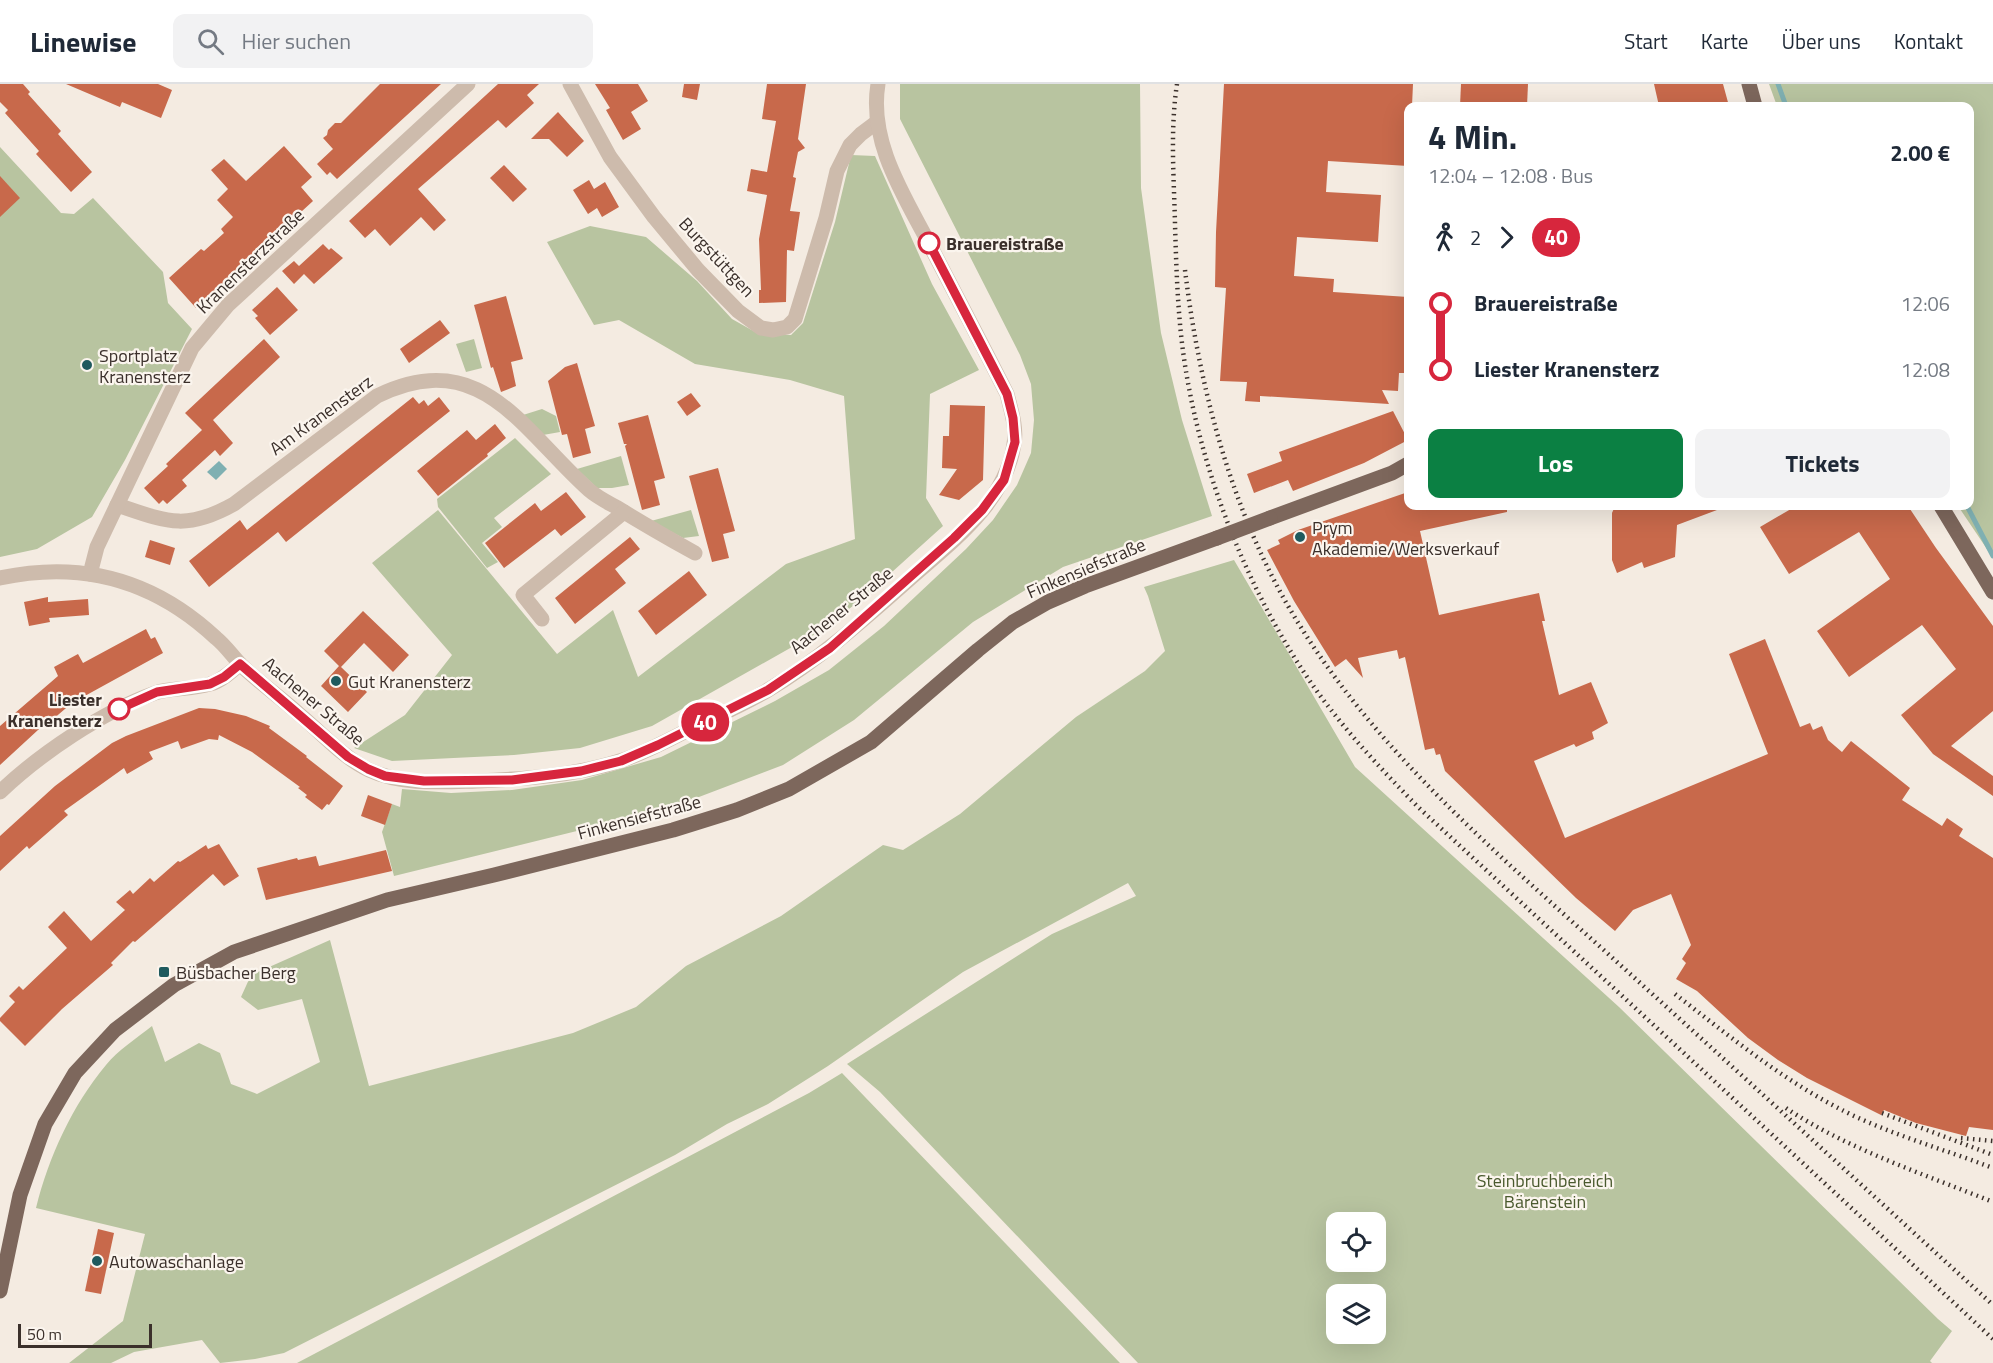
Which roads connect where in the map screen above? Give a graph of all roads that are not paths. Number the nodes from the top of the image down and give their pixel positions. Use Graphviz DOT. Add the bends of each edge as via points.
graph roads {
  1 [pos="468,84"];
  2 [pos="570,84"];
  3 [pos="878,84"];
  4 [pos="1749,84"];
  5 [pos="1754,102"];
  6 [pos="877,122"];
  7 [pos="1404,466"];
  8 [pos="117,505"];
  9 [pos="1943,510"];
  10 [pos="624,512"];
  11 [pos="694,554"];
  12 [pos="90,574"];
  13 [pos="0,578"];
  14 [pos="1993,592"];
  15 [pos="542,619"];
  16 [pos="240,664"];
  17 [pos="0,792"];
  18 [pos="0,1291"];
  1 -- 8 [label="street, Kranensterzstraße" via="228,305 192,348"];
  2 -- 6 [label="street, Burgstüttgen" via="610,157 654,217 738,311 761,327 773,330 787,327 795,320 837,171 850,145"];
  3 -- 6 [label="street, Aachener Straße"];
  4 -- 5 [label="main road"];
  6 -- 16 [label="street, Aachener Straße" via="898,182 1007,394 1015,442 1004,480 982,510 830,648 768,690 621,761 535,777 456,782 399,779 368,769 348,757"];
  7 -- 18 [label="main road, Finkensiefstraße, bridge" via="1048,602 978,650 871,742 789,789 673,830 387,900 234,952 174,985 115,1030 75,1073 45,1124 20,1196"];
  8 -- 10 [label="street, Am Kranensterz" via="159,519 188,522 211,517 234,504 377,396 399,385 431,380 462,383 482,391 516,416 590,491"];
  8 -- 12 [label="street, Kranensterzstraße" via="97,547"];
  9 -- 14 [label="main road"];
  10 -- 11 [label="street, Am Kranensterz"];
  10 -- 15 [label="street" via="523,595"];
  12 -- 13 [label="street, Aachener Straße" via="51,572"];
  12 -- 16 [label="street, Aachener Straße" via="133,584 176,605 217,638"];
  16 -- 17 [label="street" via="210,684 157,692 118,710 30,765"];
}
